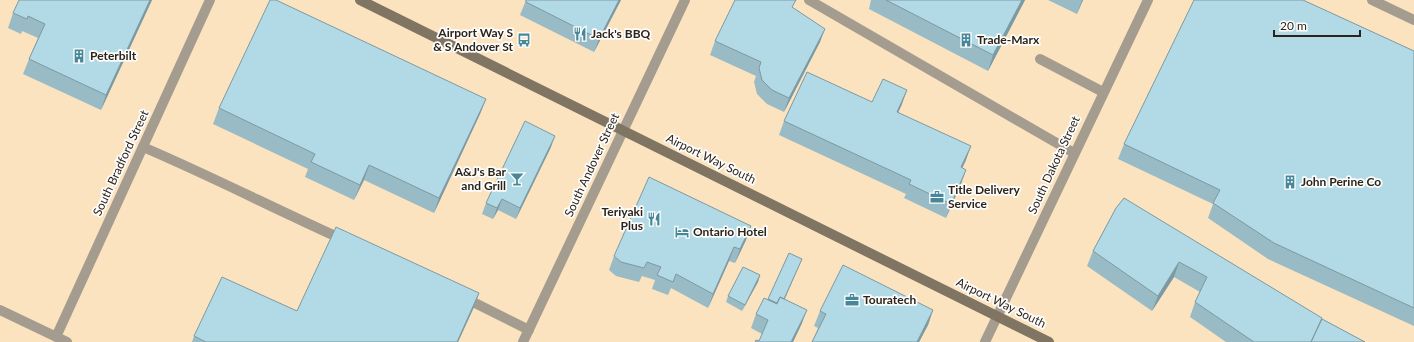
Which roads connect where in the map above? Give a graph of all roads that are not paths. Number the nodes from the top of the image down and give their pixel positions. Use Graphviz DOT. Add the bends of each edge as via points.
graph roads {
  1 [pos="210,0"];
  2 [pos="360,0"];
  3 [pos="685,0"];
  4 [pos="809,0"];
  5 [pos="1148,0"];
  6 [pos="1372,0"];
  7 [pos="1414,20"];
  8 [pos="1040,59"];
  9 [pos="1103,92"];
  10 [pos="623,130"];
  11 [pos="143,147"];
  12 [pos="1074,153"];
  13 [pos="353,244"];
  14 [pos="457,294"];
  15 [pos="0,310"];
  16 [pos="997,316"];
  17 [pos="529,330"];
  18 [pos="56,336"];
  19 [pos="67,342"];
  20 [pos="523,342"];
  21 [pos="985,342"];
  22 [pos="1049,342"];
  1 -- 11 [label="street, South Bradford Street"];
  2 -- 10 [label="main road, Airport Way South"];
  3 -- 10 [label="street, South Andover Street"];
  4 -- 12 [label="street"];
  5 -- 9 [label="street, South Dakota Street"];
  6 -- 7 [label="street"];
  8 -- 9 [label="street"];
  9 -- 12 [label="street, South Dakota Street"];
  10 -- 16 [label="main road, Airport Way South"];
  10 -- 17 [label="street, South Andover Street"];
  11 -- 13 [label="street"];
  11 -- 18 [label="street, South Bradford Street"];
  12 -- 16 [label="street, South Dakota Street"];
  14 -- 17 [label="street"];
  15 -- 18 [label="street"];
  16 -- 21 [label="street, South Dakota Street"];
  16 -- 22 [label="main road, Airport Way South"];
  17 -- 20 [label="street, South Andover Street"];
  18 -- 19 [label="street"];
}
